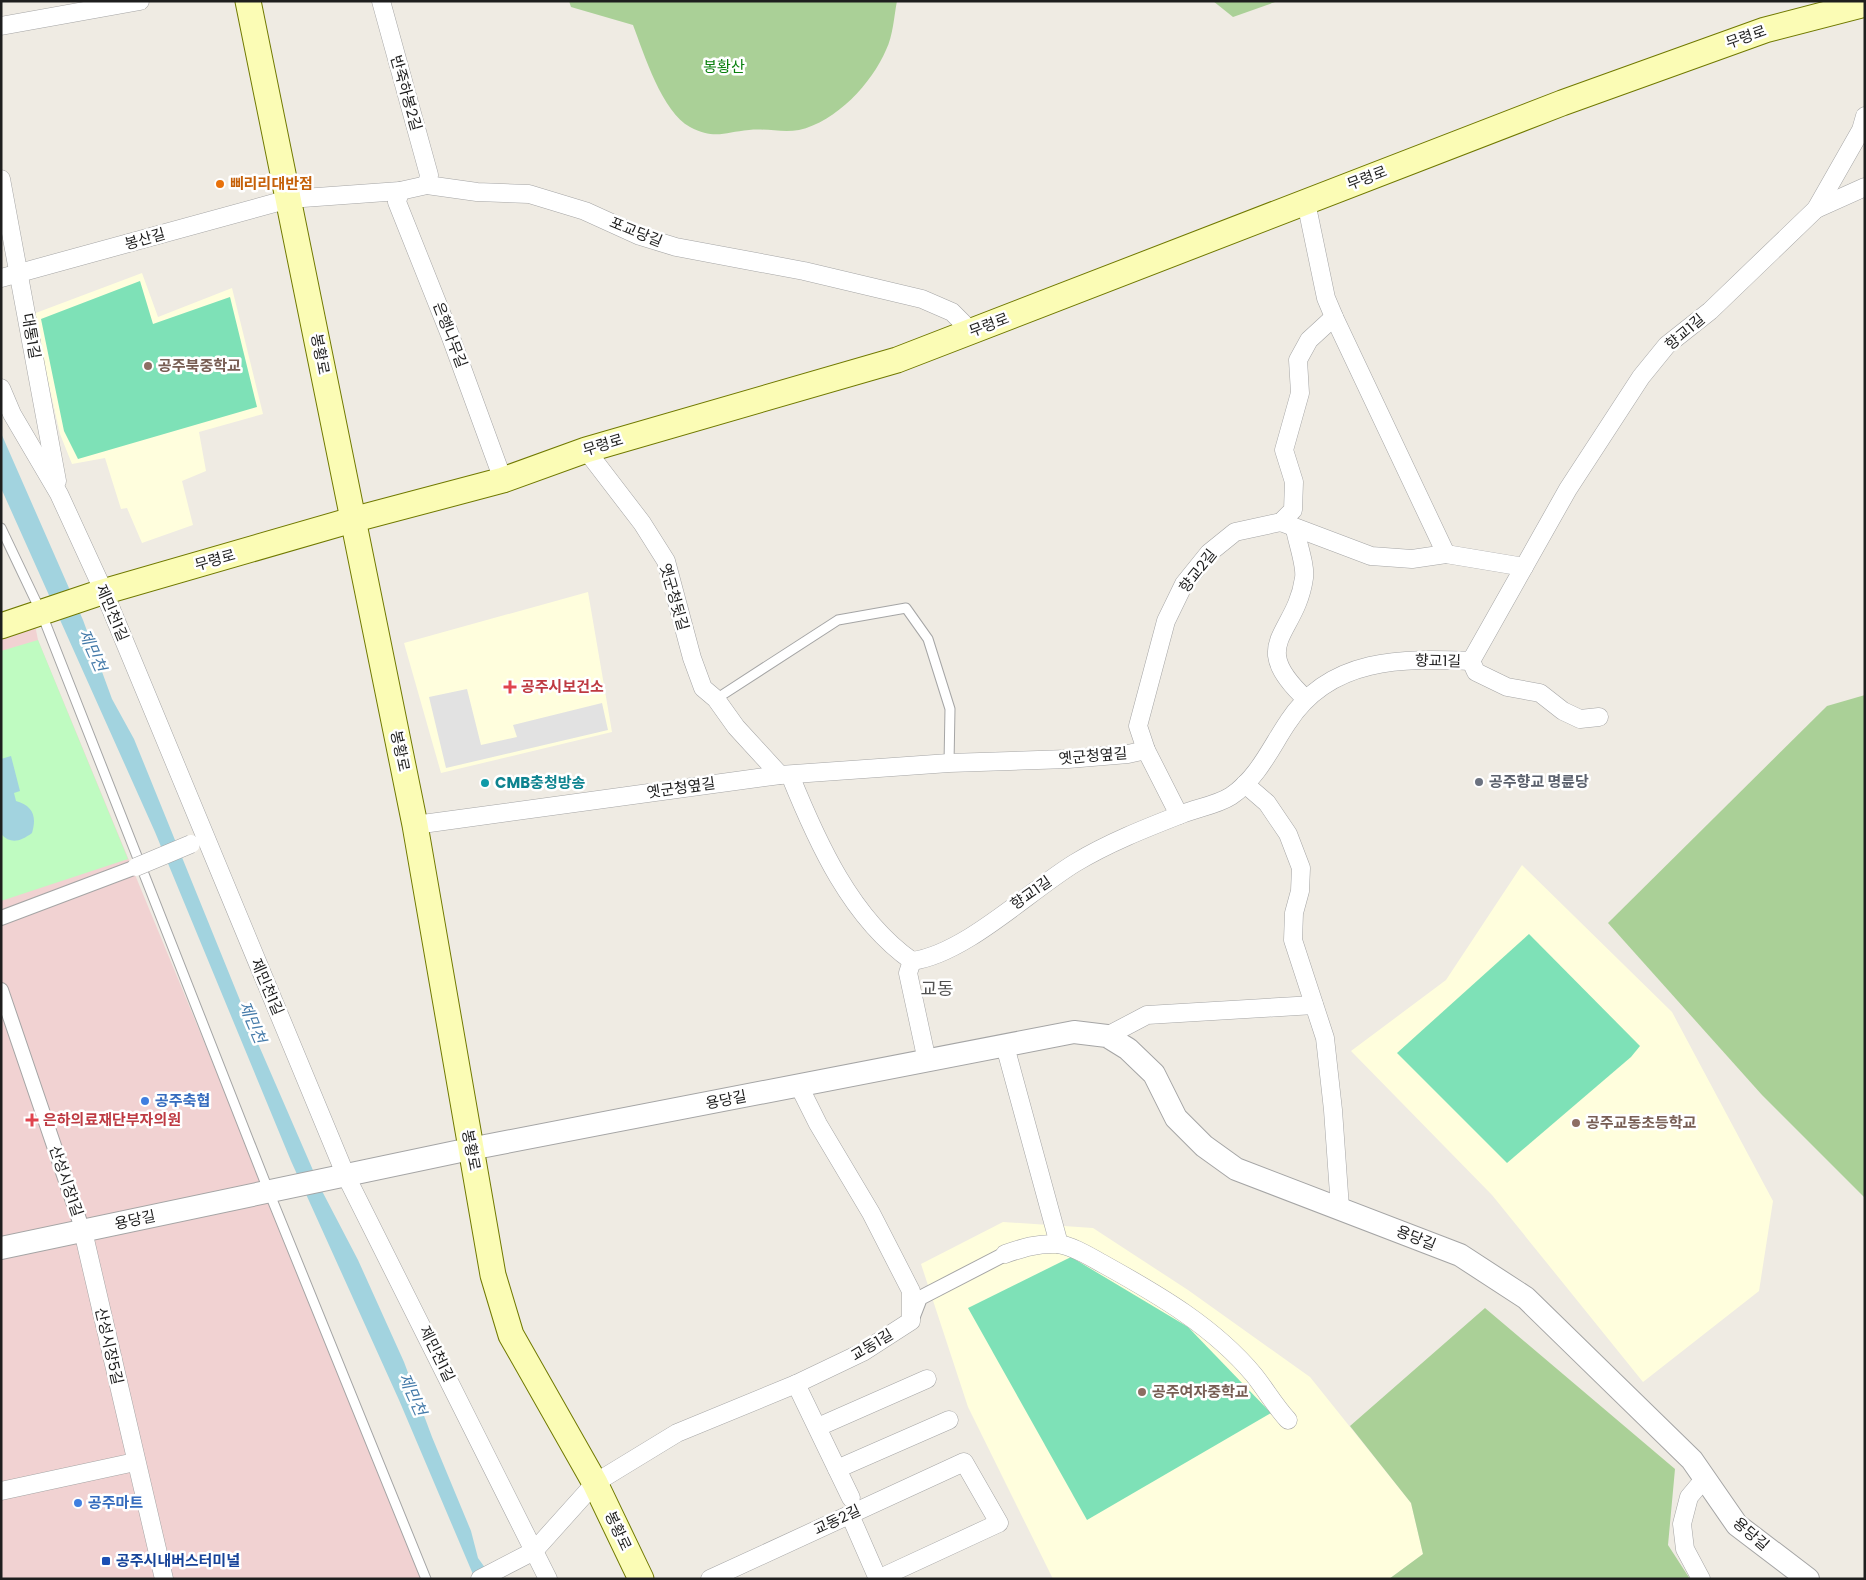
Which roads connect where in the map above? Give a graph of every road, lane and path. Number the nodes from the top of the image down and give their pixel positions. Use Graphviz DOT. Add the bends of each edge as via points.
graph roads {
  1 [pos="140,1"];
  2 [pos="248,1"];
  3 [pos="381,1"];
  4 [pos="1864,8"];
  5 [pos="1,26"];
  6 [pos="1865,116"];
  7 [pos="1,179"];
  8 [pos="427,185"];
  9 [pos="1865,187"];
  10 [pos="400,191"];
  11 [pos="289,199"];
  12 [pos="1306,202"];
  13 [pos="1816,209"];
  14 [pos="20,274"];
  15 [pos="1,278"];
  16 [pos="1334,317"];
  17 [pos="972,332"];
  18 [pos="1,388"];
  19 [pos="586,450"];
  20 [pos="504,480"];
  21 [pos="59,494"];
  22 [pos="352,520"];
  23 [pos="1288,525"];
  24 [pos="1,528"];
  25 [pos="1446,554"];
  26 [pos="1524,567"];
  27 [pos="100,593"];
  28 [pos="45,611"];
  29 [pos="1,626"];
  30 [pos="1471,661"];
  31 [pos="1306,699"];
  32 [pos="716,700"];
  33 [pos="1599,717"];
  34 [pos="1146,750"];
  35 [pos="949,763"];
  36 [pos="785,775"];
  37 [pos="1245,784"];
  38 [pos="1179,815"];
  39 [pos="415,825"];
  40 [pos="198,841"];
  41 [pos="136,867"];
  42 [pos="1,918"];
  43 [pos="912,961"];
  44 [pos="1,990"];
  45 [pos="1314,1005"];
  46 [pos="1107,1036"];
  47 [pos="1005,1046"];
  48 [pos="927,1061"];
  49 [pos="799,1086"];
  50 [pos="470,1149"];
  51 [pos="346,1176"];
  52 [pos="269,1192"];
  53 [pos="1340,1208"];
  54 [pos="83,1231"];
  55 [pos="1059,1244"];
  56 [pos="1,1248"];
  57 [pos="1005,1254"];
  58 [pos="910,1321"];
  59 [pos="927,1378"];
  60 [pos="796,1384"];
  61 [pos="949,1420"];
  62 [pos="1288,1420"];
  63 [pos="818,1427"];
  64 [pos="135,1462"];
  65 [pos="837,1469"];
  66 [pos="1705,1478"];
  67 [pos="595,1483"];
  68 [pos="1,1491"];
  69 [pos="850,1506"];
  70 [pos="534,1551"];
  71 [pos="164,1579"];
  72 [pos="426,1579"];
  73 [pos="480,1579"];
  74 [pos="548,1579"];
  75 [pos="640,1579"];
  76 [pos="710,1579"];
  77 [pos="878,1579"];
  78 [pos="1701,1579"];
  79 [pos="1808,1579"];
  1 -- 5 [label="street"];
  2 -- 11 [label="main road, 봉황로"];
  3 -- 8 [label="street, 반죽하봉2길" via="429,175"];
  4 -- 12 [label="main road, 무령로" via="1765,30 1562,103"];
  6 -- 13 [label="street, 향교1길" via="1861,130"];
  7 -- 14 [label="street, 대통1길"];
  8 -- 10 [label="street, 포교당길"];
  8 -- 17 [label="street, 포교당길" via="477,192 529,194 585,211 640,236 676,247 804,271 922,299 952,312"];
  9 -- 13 [label="street"];
  10 -- 11 [label="street, 포교당길"];
  10 -- 20 [label="street, 은행나무길" via="397,202"];
  11 -- 14 [label="street, 봉산길"];
  11 -- 22 [label="main road, 봉황로"];
  12 -- 16 [label="street" via="1326,298"];
  12 -- 17 [label="main road, 무령로"];
  13 -- 26 [label="street, 향교1길" via="1710,311 1667,345 1641,376 1568,489"];
  14 -- 15 [label="street, 봉산길"];
  14 -- 21 [label="street, 대통1길"];
  16 -- 23 [label="street" via="1309,340 1298,360 1300,393 1284,450 1294,482 1293,510"];
  16 -- 25 [label="street"];
  17 -- 19 [label="main road, 무령로" via="897,360"];
  18 -- 21 [label="street, 제민천1길" via="12,414"];
  19 -- 20 [label="main road, 무령로"];
  19 -- 32 [label="street, 옛군청뒷길" via="642,523 666,561 702,688"];
  20 -- 22 [label="main road, 무령로"];
  21 -- 27 [label="street, 제민천1길"];
  22 -- 27 [label="main road, 무령로"];
  22 -- 39 [label="main road, 봉황로"];
  23 -- 25 [label="street" via="1371,556 1412,559"];
  23 -- 31 [label="street" via="1305,576 1276,650 1279,667"];
  23 -- 34 [label="street, 향교2길" via="1236,532 1209,553 1184,584 1166,621 1138,726"];
  24 -- 28 [label="lane"];
  25 -- 26 [label="street"];
  26 -- 30 [label="street, 향교1길"];
  27 -- 28 [label="main road, 무령로"];
  27 -- 40 [label="street, 제민천1길"];
  28 -- 29 [label="main road"];
  28 -- 52 [label="lane"];
  30 -- 31 [label="street, 향교1길" via="1402,660 1357,668"];
  30 -- 33 [label="street" via="1476,672 1507,687 1540,693 1563,711 1580,719"];
  31 -- 37 [label="street, 향교1길"];
  32 -- 35 [label="lane" via="838,620 906,608 928,639 950,709"];
  32 -- 36 [label="street, 옛군청뒷길" via="736,727"];
  34 -- 35 [label="street, 옛군청옆길" via="1068,759"];
  34 -- 38 [label="street, 향교2길"];
  35 -- 36 [label="street, 옛군청옆길"];
  36 -- 39 [label="street, 옛군청옆길"];
  36 -- 43 [label="street, 옛군청뒷길" via="850,896 894,948"];
  37 -- 38 [label="street, 향교1길" via="1230,796"];
  37 -- 45 [label="street" via="1267,802 1288,834 1301,868 1293,940"];
  38 -- 43 [label="street, 향교1길" via="1076,862 958,943 935,955"];
  39 -- 50 [label="main road, 봉황로"];
  40 -- 41 [label="street, bridge"];
  40 -- 51 [label="street, 제민천1길"];
  41 -- 42 [label="street"];
  43 -- 48 [label="street" via="908,973"];
  44 -- 54 [label="street, 산성시장1길"];
  45 -- 46 [label="street" via="1146,1015"];
  45 -- 53 [label="street" via="1324,1038"];
  46 -- 47 [label="street, 용당길" via="1074,1032"];
  46 -- 53 [label="street, 용당길" via="1128,1049 1154,1074 1176,1118 1204,1146 1236,1168"];
  47 -- 48 [label="street, 용당길"];
  47 -- 55 [label="street"];
  48 -- 49 [label="street, 용당길"];
  49 -- 50 [label="street, 용당길"];
  49 -- 58 [label="street, 교동1길" via="872,1213 911,1291"];
  50 -- 51 [label="street, 용당길"];
  50 -- 67 [label="main road, 봉황로" via="493,1275 511,1335"];
  51 -- 52 [label="street, 용당길"];
  51 -- 70 [label="street, 제민천1길"];
  52 -- 54 [label="street, 용당길"];
  52 -- 72 [label="lane"];
  53 -- 66 [label="street, 용당길" via="1460,1255 1526,1298 1692,1460"];
  54 -- 56 [label="street, 용당길"];
  54 -- 64 [label="street, 산성시장5길"];
  55 -- 57 [label="street" via="1026,1246"];
  55 -- 62 [label="street" via="1090,1257 1189,1315 1253,1375"];
  57 -- 58 [label="street" via="920,1298"];
  58 -- 60 [label="street, 교동1길" via="863,1352"];
  59 -- 63 [label="street"];
  60 -- 63 [label="street"];
  60 -- 67 [label="street, 교동1길" via="677,1433"];
  61 -- 65 [label="street"];
  63 -- 65 [label="street"];
  64 -- 68 [label="street"];
  64 -- 71 [label="street, 산성시장5길"];
  65 -- 69 [label="street"];
  66 -- 78 [label="street" via="1689,1497 1682,1524 1685,1549"];
  66 -- 79 [label="street, 용당길" via="1737,1525"];
  67 -- 70 [label="street"];
  67 -- 75 [label="main road, 봉황로"];
  69 -- 76 [label="street, 교동2길"];
  69 -- 77 [label="street"];
  69 -- 77 [label="street, 교동2길" via="964,1462 999,1523"];
  70 -- 73 [label="street"];
  70 -- 74 [label="street, 제민천1길"];
}
